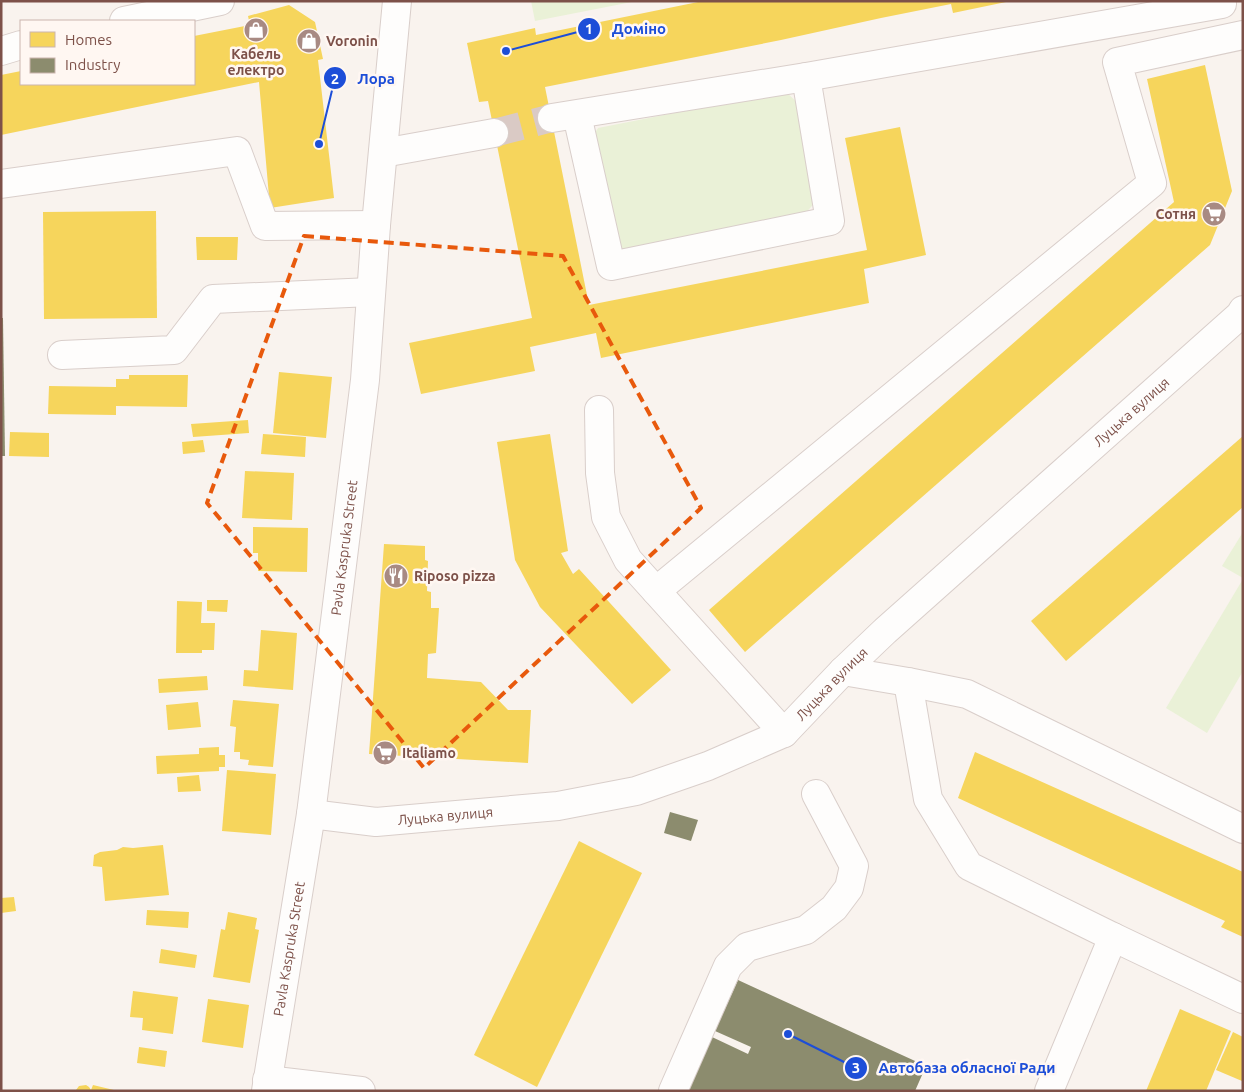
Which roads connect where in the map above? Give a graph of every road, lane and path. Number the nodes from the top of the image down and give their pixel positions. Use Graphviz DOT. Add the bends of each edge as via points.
graph roads {
  1 [pos="220,1"];
  2 [pos="397,1"];
  3 [pos="1221,1"];
  4 [pos="129,20"];
  5 [pos="1243,35"];
  6 [pos="20,46"];
  7 [pos="1,51"];
  8 [pos="806,77"];
  9 [pos="494,133"];
  10 [pos="383,153"];
  11 [pos="1,184"];
  12 [pos="376,225"];
  13 [pos="371,292"];
  14 [pos="1243,310"];
  15 [pos="62,355"];
  16 [pos="600,410"];
  17 [pos="656,591"];
  18 [pos="844,671"];
  19 [pos="908,682"];
  20 [pos="784,733"];
  21 [pos="816,794"];
  22 [pos="311,814"];
  23 [pos="1243,829"];
  24 [pos="1113,937"];
  25 [pos="1243,999"];
  26 [pos="266,1085"];
  27 [pos="361,1091"];
  28 [pos="673,1091"];
  29 [pos="1049,1091"];
  1 -- 4 [label="street"];
  2 -- 10 [label="street, Pavla Kaspruka Street"];
  3 -- 8 [label="street" via="1222,4"];
  5 -- 17 [label="street" via="1117,62 1152,183"];
  6 -- 7 [label="street"];
  8 -- 8 [label="street" via="565,116 611,266 830,221"];
  9 -- 10 [label="street"];
  10 -- 12 [label="street, Pavla Kaspruka Street"];
  11 -- 12 [label="street" via="237,152 265,226"];
  12 -- 13 [label="street, Pavla Kaspruka Street"];
  13 -- 15 [label="street" via="213,299 174,350"];
  13 -- 22 [label="street, Pavla Kaspruka Street" via="365,380"];
  14 -- 18 [label="street, Луцька вулиця"];
  16 -- 17 [label="street" via="600,473 606,517 628,560"];
  17 -- 20 [label="street"];
  18 -- 19 [label="street"];
  18 -- 20 [label="street, Луцька вулиця"];
  19 -- 23 [label="street" via="967,694"];
  19 -- 24 [label="street" via="928,799 969,866"];
  20 -- 22 [label="street, Луцька вулиця" via="708,766 636,791 558,806 376,822"];
  21 -- 28 [label="street" via="854,866 849,888 834,908 806,930 747,947 728,966"];
  22 -- 26 [label="street, Pavla Kaspruka Street"];
  24 -- 25 [label="street"];
  24 -- 29 [label="street"];
  26 -- 27 [label="street"];
}
